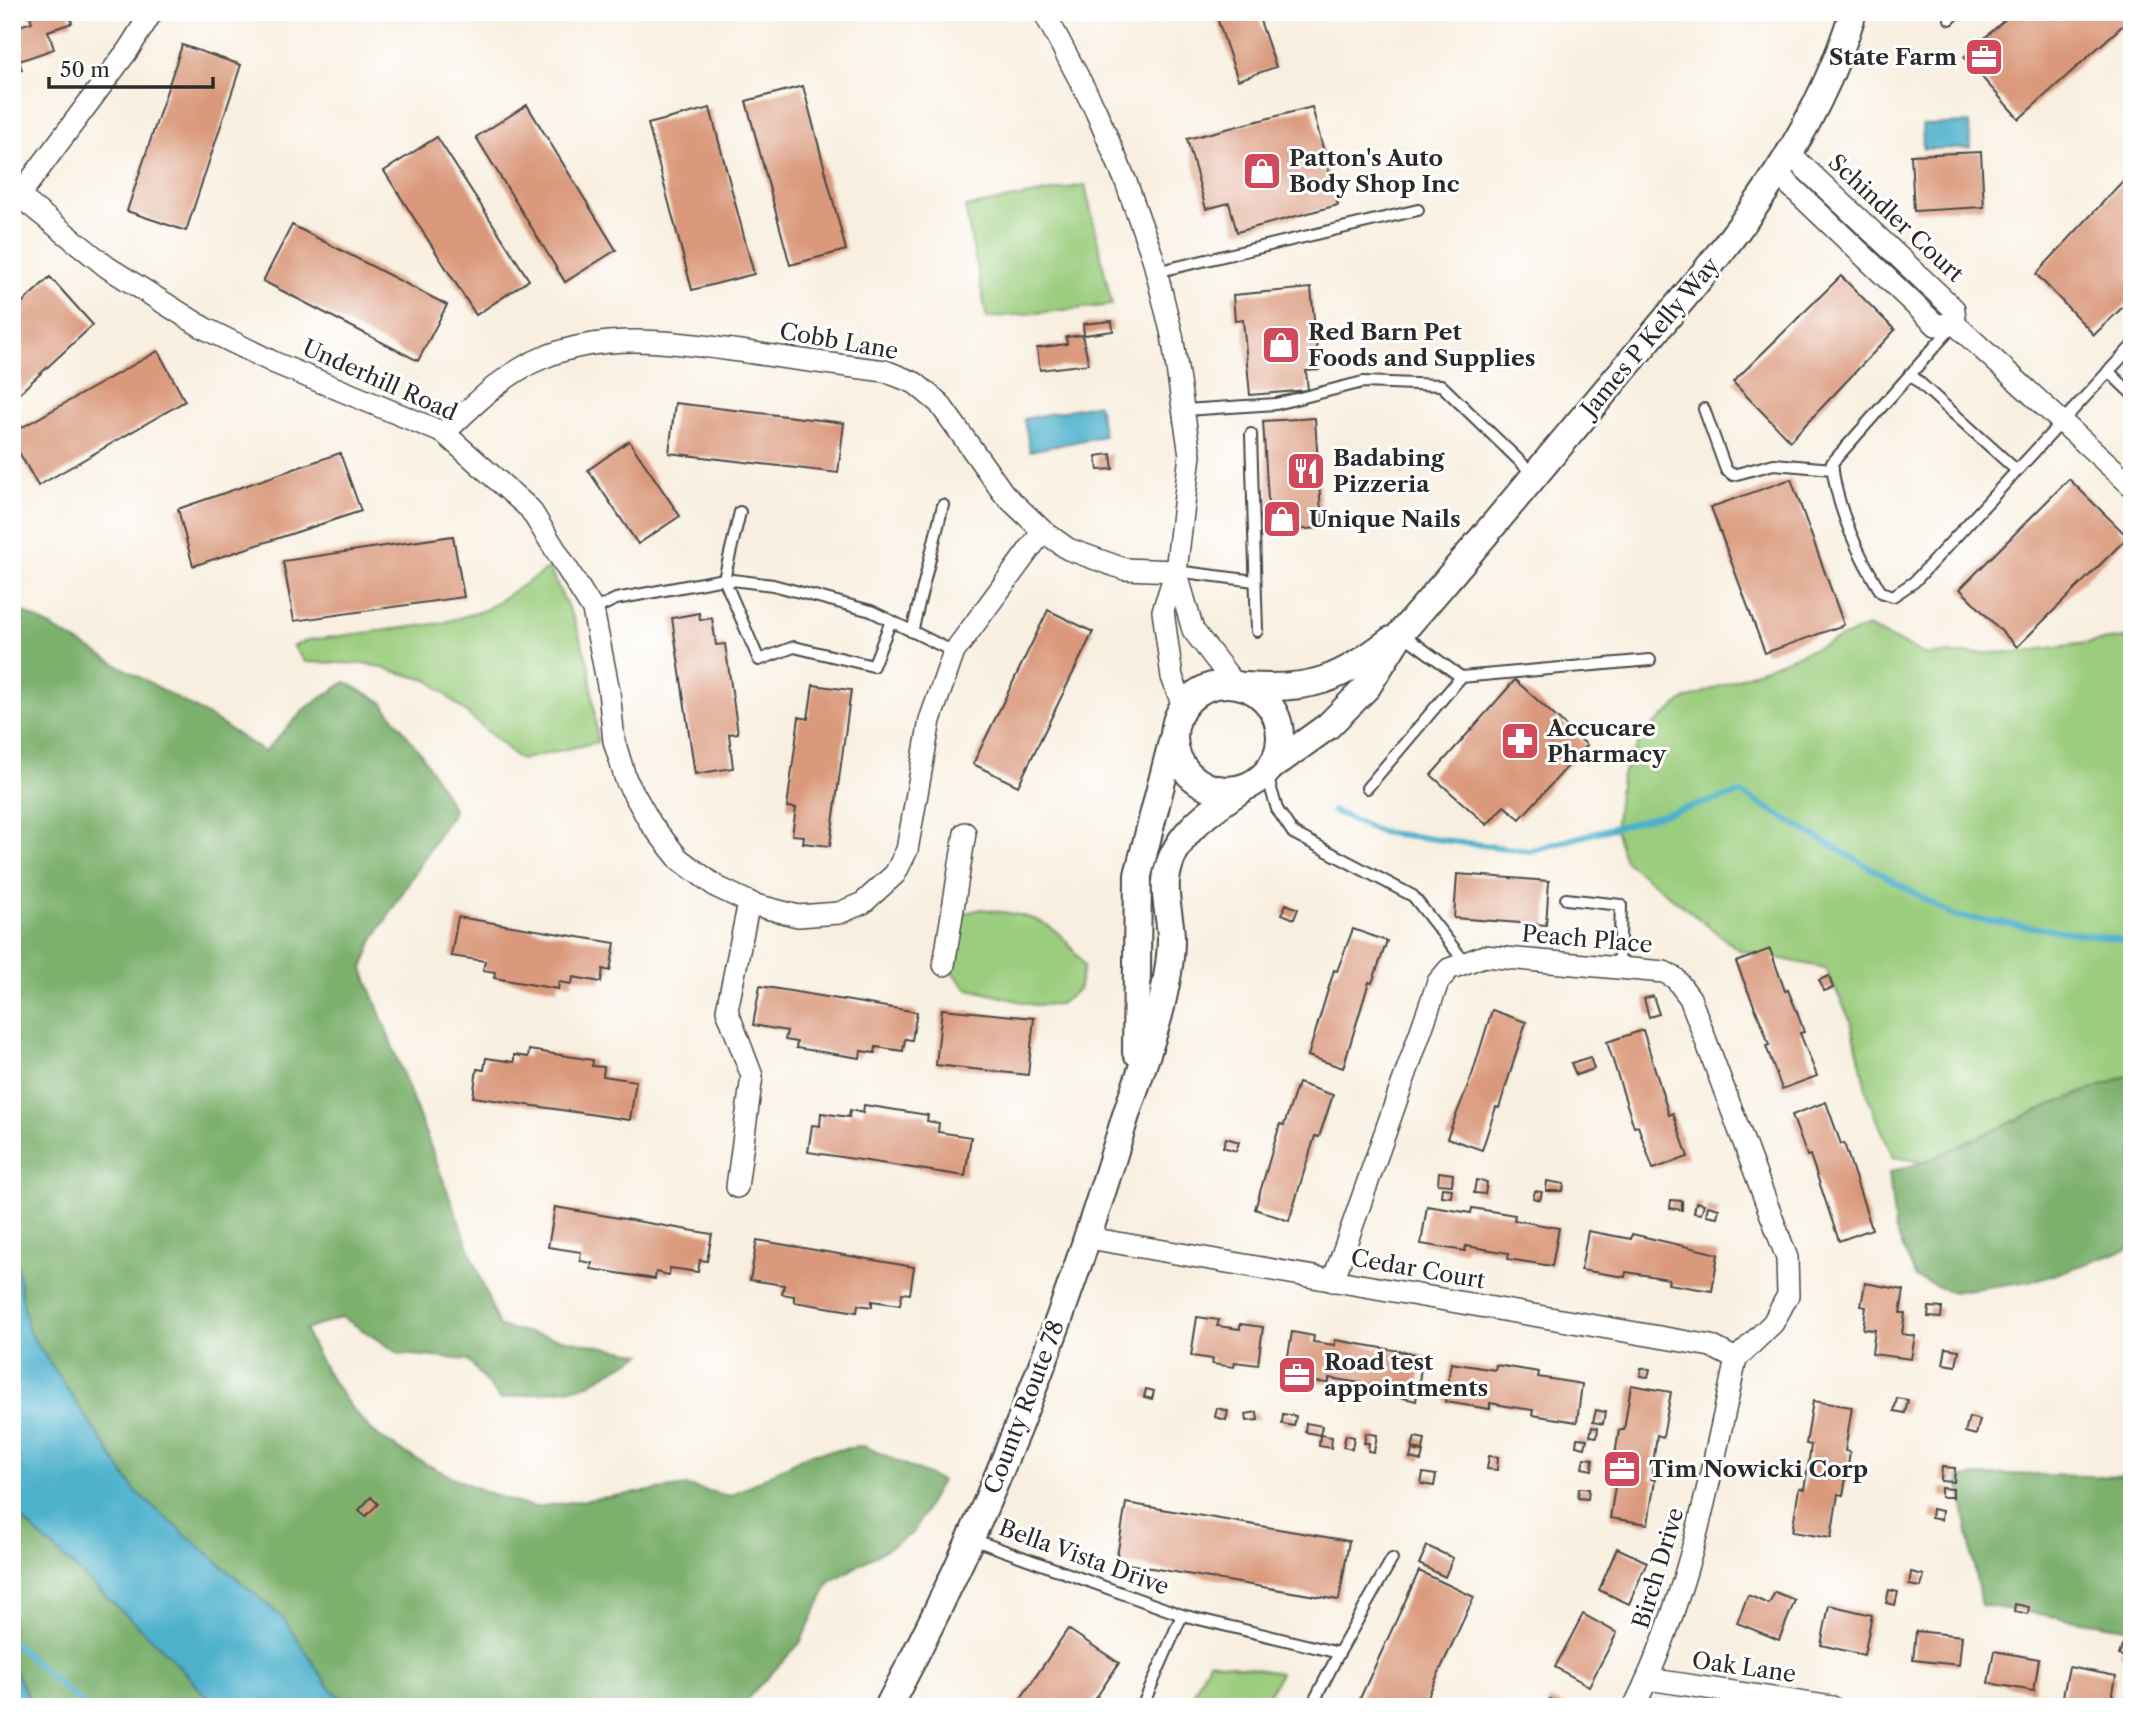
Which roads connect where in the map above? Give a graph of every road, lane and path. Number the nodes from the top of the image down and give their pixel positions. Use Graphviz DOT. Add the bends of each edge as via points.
graph roads {
  1 [pos="152,12"];
  2 [pos="1044,12"];
  3 [pos="1853,12"];
  4 [pos="1785,165"];
  5 [pos="16,200"];
  6 [pos="1418,210"];
  7 [pos="1156,272"];
  8 [pos="1955,324"];
  9 [pos="2132,346"];
  10 [pos="2108,372"];
  11 [pos="1910,374"];
  12 [pos="2132,394"];
  13 [pos="1704,409"];
  14 [pos="1185,410"];
  15 [pos="2061,421"];
  16 [pos="444,433"];
  17 [pos="1251,434"];
  18 [pos="1833,469"];
  19 [pos="2015,470"];
  20 [pos="1534,475"];
  21 [pos="2132,486"];
  22 [pos="943,505"];
  23 [pos="740,512"];
  24 [pos="1043,531"];
  25 [pos="1176,571"];
  26 [pos="724,579"];
  27 [pos="1255,581"];
  28 [pos="593,610"];
  29 [pos="891,621"];
  30 [pos="1257,631"];
  31 [pos="912,632"];
  32 [pos="1401,633"];
  33 [pos="954,652"];
  34 [pos="1650,660"];
  35 [pos="1461,677"];
  36 [pos="1239,685"];
  37 [pos="1183,706"];
  38 [pos="1173,738"];
  39 [pos="1261,775"];
  40 [pos="1367,789"];
  41 [pos="965,833"];
  42 [pos="1566,899"];
  43 [pos="749,902"];
  44 [pos="1464,961"];
  45 [pos="944,965"];
  46 [pos="1619,967"];
  47 [pos="1131,1096"];
  48 [pos="737,1187"];
  49 [pos="1089,1238"];
  50 [pos="1333,1281"];
  51 [pos="1736,1359"];
  52 [pos="972,1539"];
  53 [pos="1392,1559"];
  54 [pos="1182,1615"];
  55 [pos="1339,1653"];
  56 [pos="1648,1679"];
  57 [pos="888,1707"];
  58 [pos="1142,1707"];
  59 [pos="1311,1707"];
  60 [pos="1634,1707"];
  61 [pos="1832,1707"];
  1 -- 5 [label="street"];
  2 -- 7 [label="street" via="1112,145"];
  3 -- 4 [label="street, James P Kelly Way" via="1812,113"];
  4 -- 8 [label="street" via="1936,325"];
  4 -- 20 [label="street, James P Kelly Way" via="1718,256"];
  5 -- 16 [label="street, Underhill Road" via="107,267 204,328 275,363"];
  6 -- 7 [label="lane"];
  7 -- 14 [label="street"];
  8 -- 11 [label="lane"];
  8 -- 15 [label="street"];
  9 -- 10 [label="lane"];
  10 -- 12 [label="lane"];
  10 -- 15 [label="lane"];
  11 -- 18 [label="lane" via="1832,463"];
  11 -- 19 [label="lane"];
  13 -- 18 [label="lane" via="1726,470 1732,475 1774,464"];
  14 -- 20 [label="lane" via="1276,404 1363,382 1441,385"];
  14 -- 25 [label="street" via="1190,455"];
  15 -- 19 [label="lane"];
  15 -- 21 [label="street"];
  16 -- 24 [label="street, Cobb Lane" via="501,380 541,358 583,345 674,342 886,371 915,383 939,403 1004,494"];
  16 -- 28 [label="street, Underhill Road" via="530,509"];
  17 -- 27 [label="lane"];
  18 -- 19 [label="lane" via="1834,484 1868,570 1881,592 1893,596 1914,582"];
  20 -- 32 [label="street, James P Kelly Way"];
  22 -- 31 [label="lane"];
  23 -- 26 [label="lane"];
  24 -- 25 [label="street, Cobb Lane" via="1068,549 1124,569"];
  24 -- 33 [label="street, Underhill Road"];
  25 -- 27 [label="lane"];
  25 -- 36 [label="street" via="1193,630"];
  25 -- 37 [label="street" via="1163,611 1164,633"];
  26 -- 28 [label="lane" via="616,599"];
  26 -- 29 [label="lane" via="834,600"];
  26 -- 29 [label="lane" via="760,660 794,647 873,666"];
  27 -- 30 [label="lane"];
  28 -- 43 [label="street, Underhill Road" via="614,741 626,780 651,824 679,859"];
  29 -- 31 [label="lane"];
  31 -- 33 [label="lane"];
  32 -- 35 [label="lane"];
  32 -- 36 [label="street, James P Kelly Way" via="1336,677 1301,686"];
  32 -- 39 [label="street, James P Kelly Way" via="1367,687 1328,726"];
  33 -- 43 [label="street, Underhill Road" via="930,720 907,850 895,874 863,903 839,913 798,916"];
  34 -- 35 [label="lane"];
  35 -- 40 [label="lane"];
  36 -- 37 [label="street" via="1205,688"];
  36 -- 39 [label="street" via="1270,705 1278,720 1278,752"];
  37 -- 38 [label="street"];
  38 -- 39 [label="street" via="1181,762 1197,781 1212,788 1228,790"];
  38 -- 47 [label="street, County Route 78" via="1138,875 1138,1033"];
  39 -- 44 [label="lane" via="1292,832 1413,895"];
  39 -- 47 [label="street, County Route 78" via="1194,825 1169,866 1165,882 1169,965 1160,1009"];
  41 -- 45 [label="street"];
  42 -- 46 [label="lane" via="1621,905"];
  43 -- 48 [label="street" via="727,1010 752,1076"];
  44 -- 46 [label="street, Peach Place" via="1484,956"];
  44 -- 50 [label="street" via="1438,982"];
  46 -- 51 [label="street, Peach Place" via="1664,972 1685,989 1787,1258 1788,1295 1773,1323"];
  47 -- 49 [label="street, County Route 78"];
  49 -- 50 [label="street, Cedar Court"];
  49 -- 52 [label="street, County Route 78"];
  50 -- 51 [label="street, Cedar Court" via="1711,1346"];
  51 -- 56 [label="street, Birch Drive" via="1695,1551"];
  52 -- 54 [label="lane, Bella Vista Drive"];
  52 -- 57 [label="street, County Route 78"];
  53 -- 55 [label="lane"];
  54 -- 55 [label="lane, Bella Vista Drive"];
  54 -- 58 [label="lane, Bella Vista Drive"];
  55 -- 59 [label="lane"];
  56 -- 60 [label="street, Birch Drive"];
  56 -- 61 [label="street, Oak Lane"];
}
